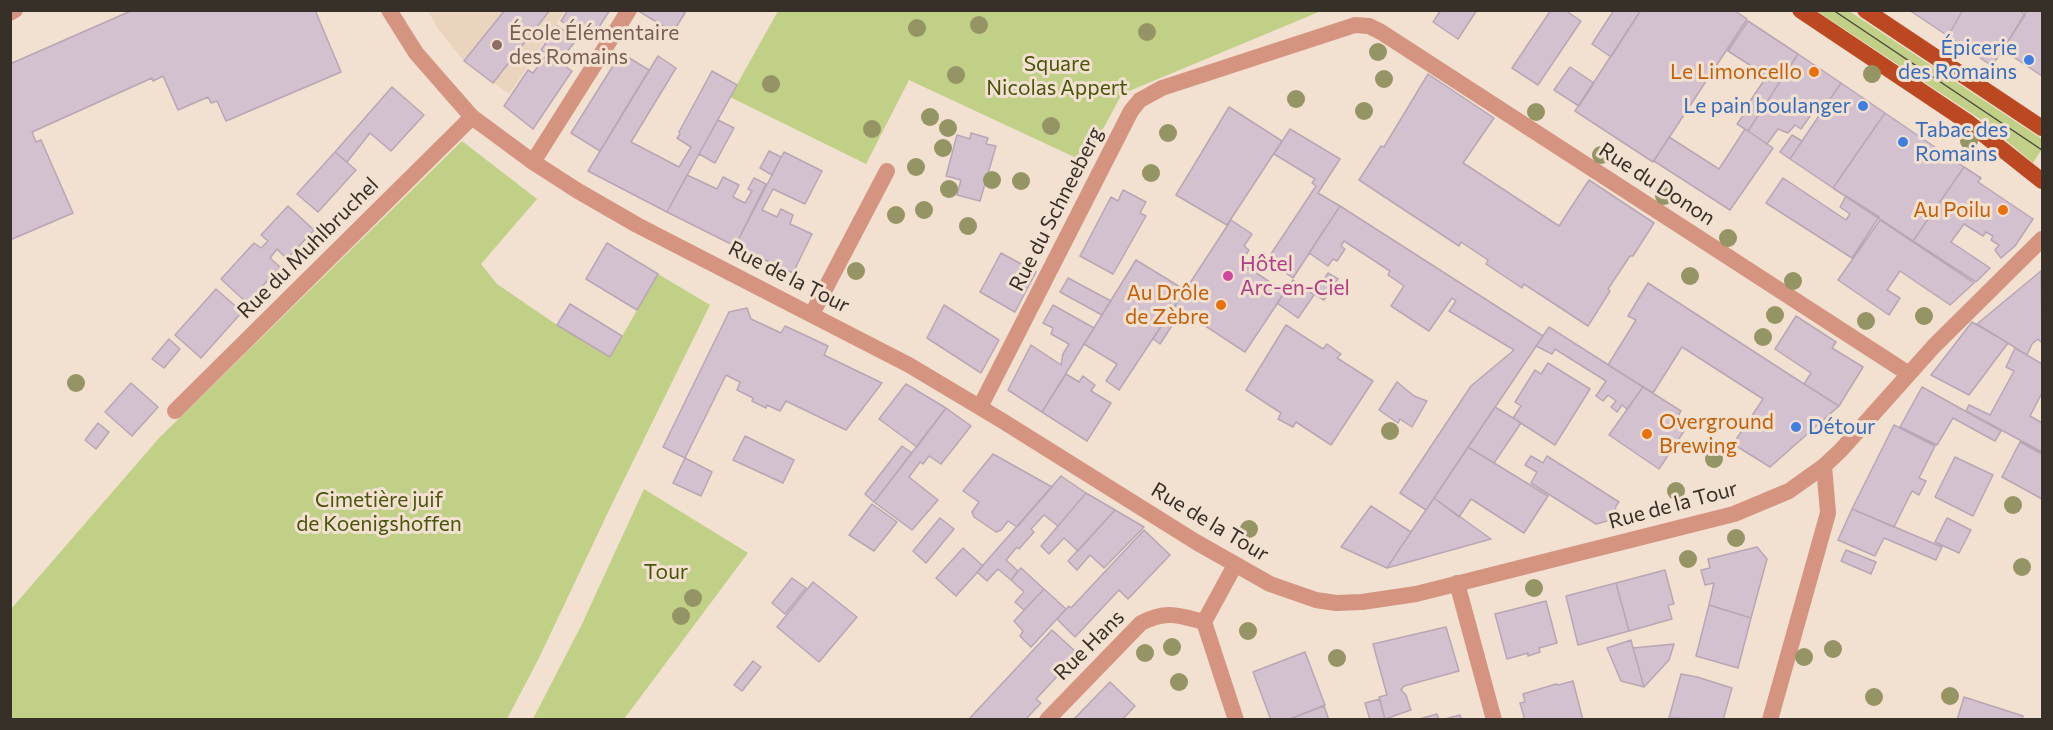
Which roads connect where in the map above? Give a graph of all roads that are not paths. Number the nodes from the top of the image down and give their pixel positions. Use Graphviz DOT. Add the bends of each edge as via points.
graph roads {
  1 [pos="15,10"];
  2 [pos="389,10"];
  3 [pos="629,10"];
  4 [pos="1800,10"];
  5 [pos="1865,10"];
  6 [pos="10,13"];
  7 [pos="1381,32"];
  8 [pos="472,117"];
  9 [pos="2043,128"];
  10 [pos="533,162"];
  11 [pos="887,171"];
  12 [pos="2043,181"];
  13 [pos="2043,239"];
  14 [pos="812,314"];
  15 [pos="1909,374"];
  16 [pos="980,407"];
  17 [pos="175,411"];
  18 [pos="1824,466"];
  19 [pos="1235,565"];
  20 [pos="1456,583"];
  21 [pos="1204,622"];
  22 [pos="1047,720"];
  23 [pos="1236,720"];
  24 [pos="1494,720"];
  25 [pos="1770,720"];
  1 -- 6 [label="street"];
  2 -- 8 [label="street, Rue de la Tour" via="416,54"];
  3 -- 10 [label="street"];
  4 -- 12 [label="main road" via="1969,123"];
  5 -- 9 [label="main road"];
  7 -- 15 [label="street, Rue du Donon"];
  7 -- 16 [label="street, Rue du Schneeberg" via="1369,26 1344,27 1162,88 1140,100"];
  8 -- 10 [label="street, Rue de la Tour"];
  8 -- 17 [label="street, Rue du Muhlbruchel"];
  10 -- 14 [label="street, Rue de la Tour" via="637,225"];
  11 -- 14 [label="street"];
  13 -- 15 [label="street, Rue de la Tour"];
  14 -- 16 [label="street, Rue de la Tour"];
  15 -- 18 [label="street, Rue de la Tour"];
  16 -- 19 [label="street, Rue de la Tour"];
  18 -- 20 [label="street, Rue de la Tour" via="1789,491 1734,514"];
  18 -- 25 [label="street" via="1828,513"];
  19 -- 20 [label="street, Rue de la Tour" via="1293,593 1336,603 1416,594"];
  19 -- 21 [label="street"];
  20 -- 24 [label="street"];
  21 -- 22 [label="street, Rue Hans" via="1174,614 1155,616 1141,623"];
  21 -- 23 [label="street"];
}
